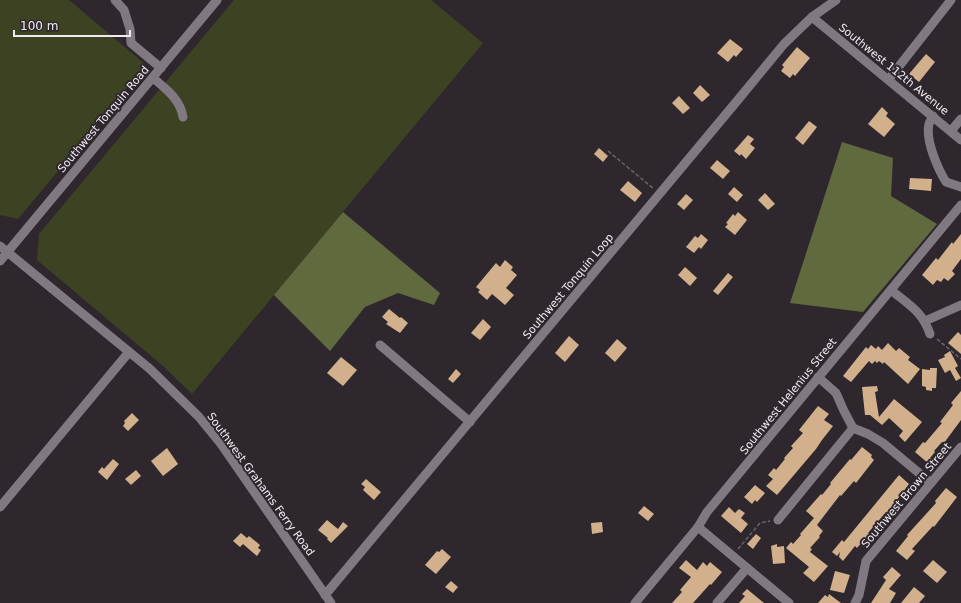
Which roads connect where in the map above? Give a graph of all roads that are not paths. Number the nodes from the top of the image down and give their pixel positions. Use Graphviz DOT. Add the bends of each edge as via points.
graph roads {
  1 [pos="115,0"];
  2 [pos="217,0"];
  3 [pos="836,0"];
  4 [pos="951,0"];
  5 [pos="812,17"];
  6 [pos="161,68"];
  7 [pos="152,78"];
  8 [pos="889,79"];
  9 [pos="933,116"];
  10 [pos="183,118"];
  11 [pos="961,119"];
  12 [pos="951,131"];
  13 [pos="961,140"];
  14 [pos="961,187"];
  15 [pos="961,205"];
  16 [pos="0,246"];
  17 [pos="8,253"];
  18 [pos="0,261"];
  19 [pos="891,290"];
  20 [pos="961,305"];
  21 [pos="925,321"];
  22 [pos="930,334"];
  23 [pos="380,345"];
  24 [pos="129,352"];
  25 [pos="818,377"];
  26 [pos="470,422"];
  27 [pos="853,428"];
  28 [pos="961,447"];
  29 [pos="931,482"];
  30 [pos="0,507"];
  31 [pos="778,520"];
  32 [pos="698,527"];
  33 [pos="747,568"];
  34 [pos="328,599"];
  35 [pos="635,603"];
  36 [pos="717,603"];
  37 [pos="789,603"];
  38 [pos="855,603"];
  1 -- 6 [label="street" via="124,10 130,29 130,43"];
  2 -- 6 [label="street, Southwest Tonquin Road"];
  3 -- 5 [label="street, Southwest Tonquin Loop"];
  4 -- 8 [label="street"];
  5 -- 8 [label="street, Southwest 112th Avenue"];
  5 -- 26 [label="street, Southwest Tonquin Loop" via="784,44"];
  6 -- 7 [label="street, Southwest Tonquin Road"];
  7 -- 10 [label="street" via="169,92 181,108"];
  7 -- 17 [label="street, Southwest Tonquin Road"];
  8 -- 9 [label="street, Southwest 112th Avenue"];
  9 -- 12 [label="street, Southwest 112th Avenue"];
  9 -- 14 [label="street" via="929,123 928,135 939,171 946,182"];
  11 -- 12 [label="street"];
  12 -- 13 [label="street, Southwest 112th Avenue"];
  15 -- 19 [label="street, Southwest Helenius Street"];
  16 -- 17 [label="street, Southwest Grahams Ferry Road"];
  17 -- 18 [label="street, Southwest Tonquin Road"];
  17 -- 24 [label="street, Southwest Grahams Ferry Road"];
  19 -- 21 [label="street" via="921,314"];
  19 -- 25 [label="street, Southwest Helenius Street"];
  20 -- 21 [label="street"];
  21 -- 22 [label="street"];
  23 -- 26 [label="street"];
  24 -- 30 [label="street"];
  24 -- 34 [label="street, Southwest Grahams Ferry Road" via="178,396 221,444"];
  25 -- 27 [label="street" via="836,393"];
  25 -- 32 [label="street, Southwest Helenius Street" via="707,512"];
  26 -- 34 [label="street, Southwest Tonquin Loop"];
  27 -- 29 [label="street" via="883,443"];
  27 -- 31 [label="street"];
  28 -- 29 [label="street, Southwest Brown Street"];
  29 -- 38 [label="street, Southwest Brown Street" via="866,562"];
  32 -- 33 [label="street"];
  32 -- 35 [label="street, Southwest Helenius Street"];
  33 -- 36 [label="street"];
  33 -- 37 [label="street"];
}
